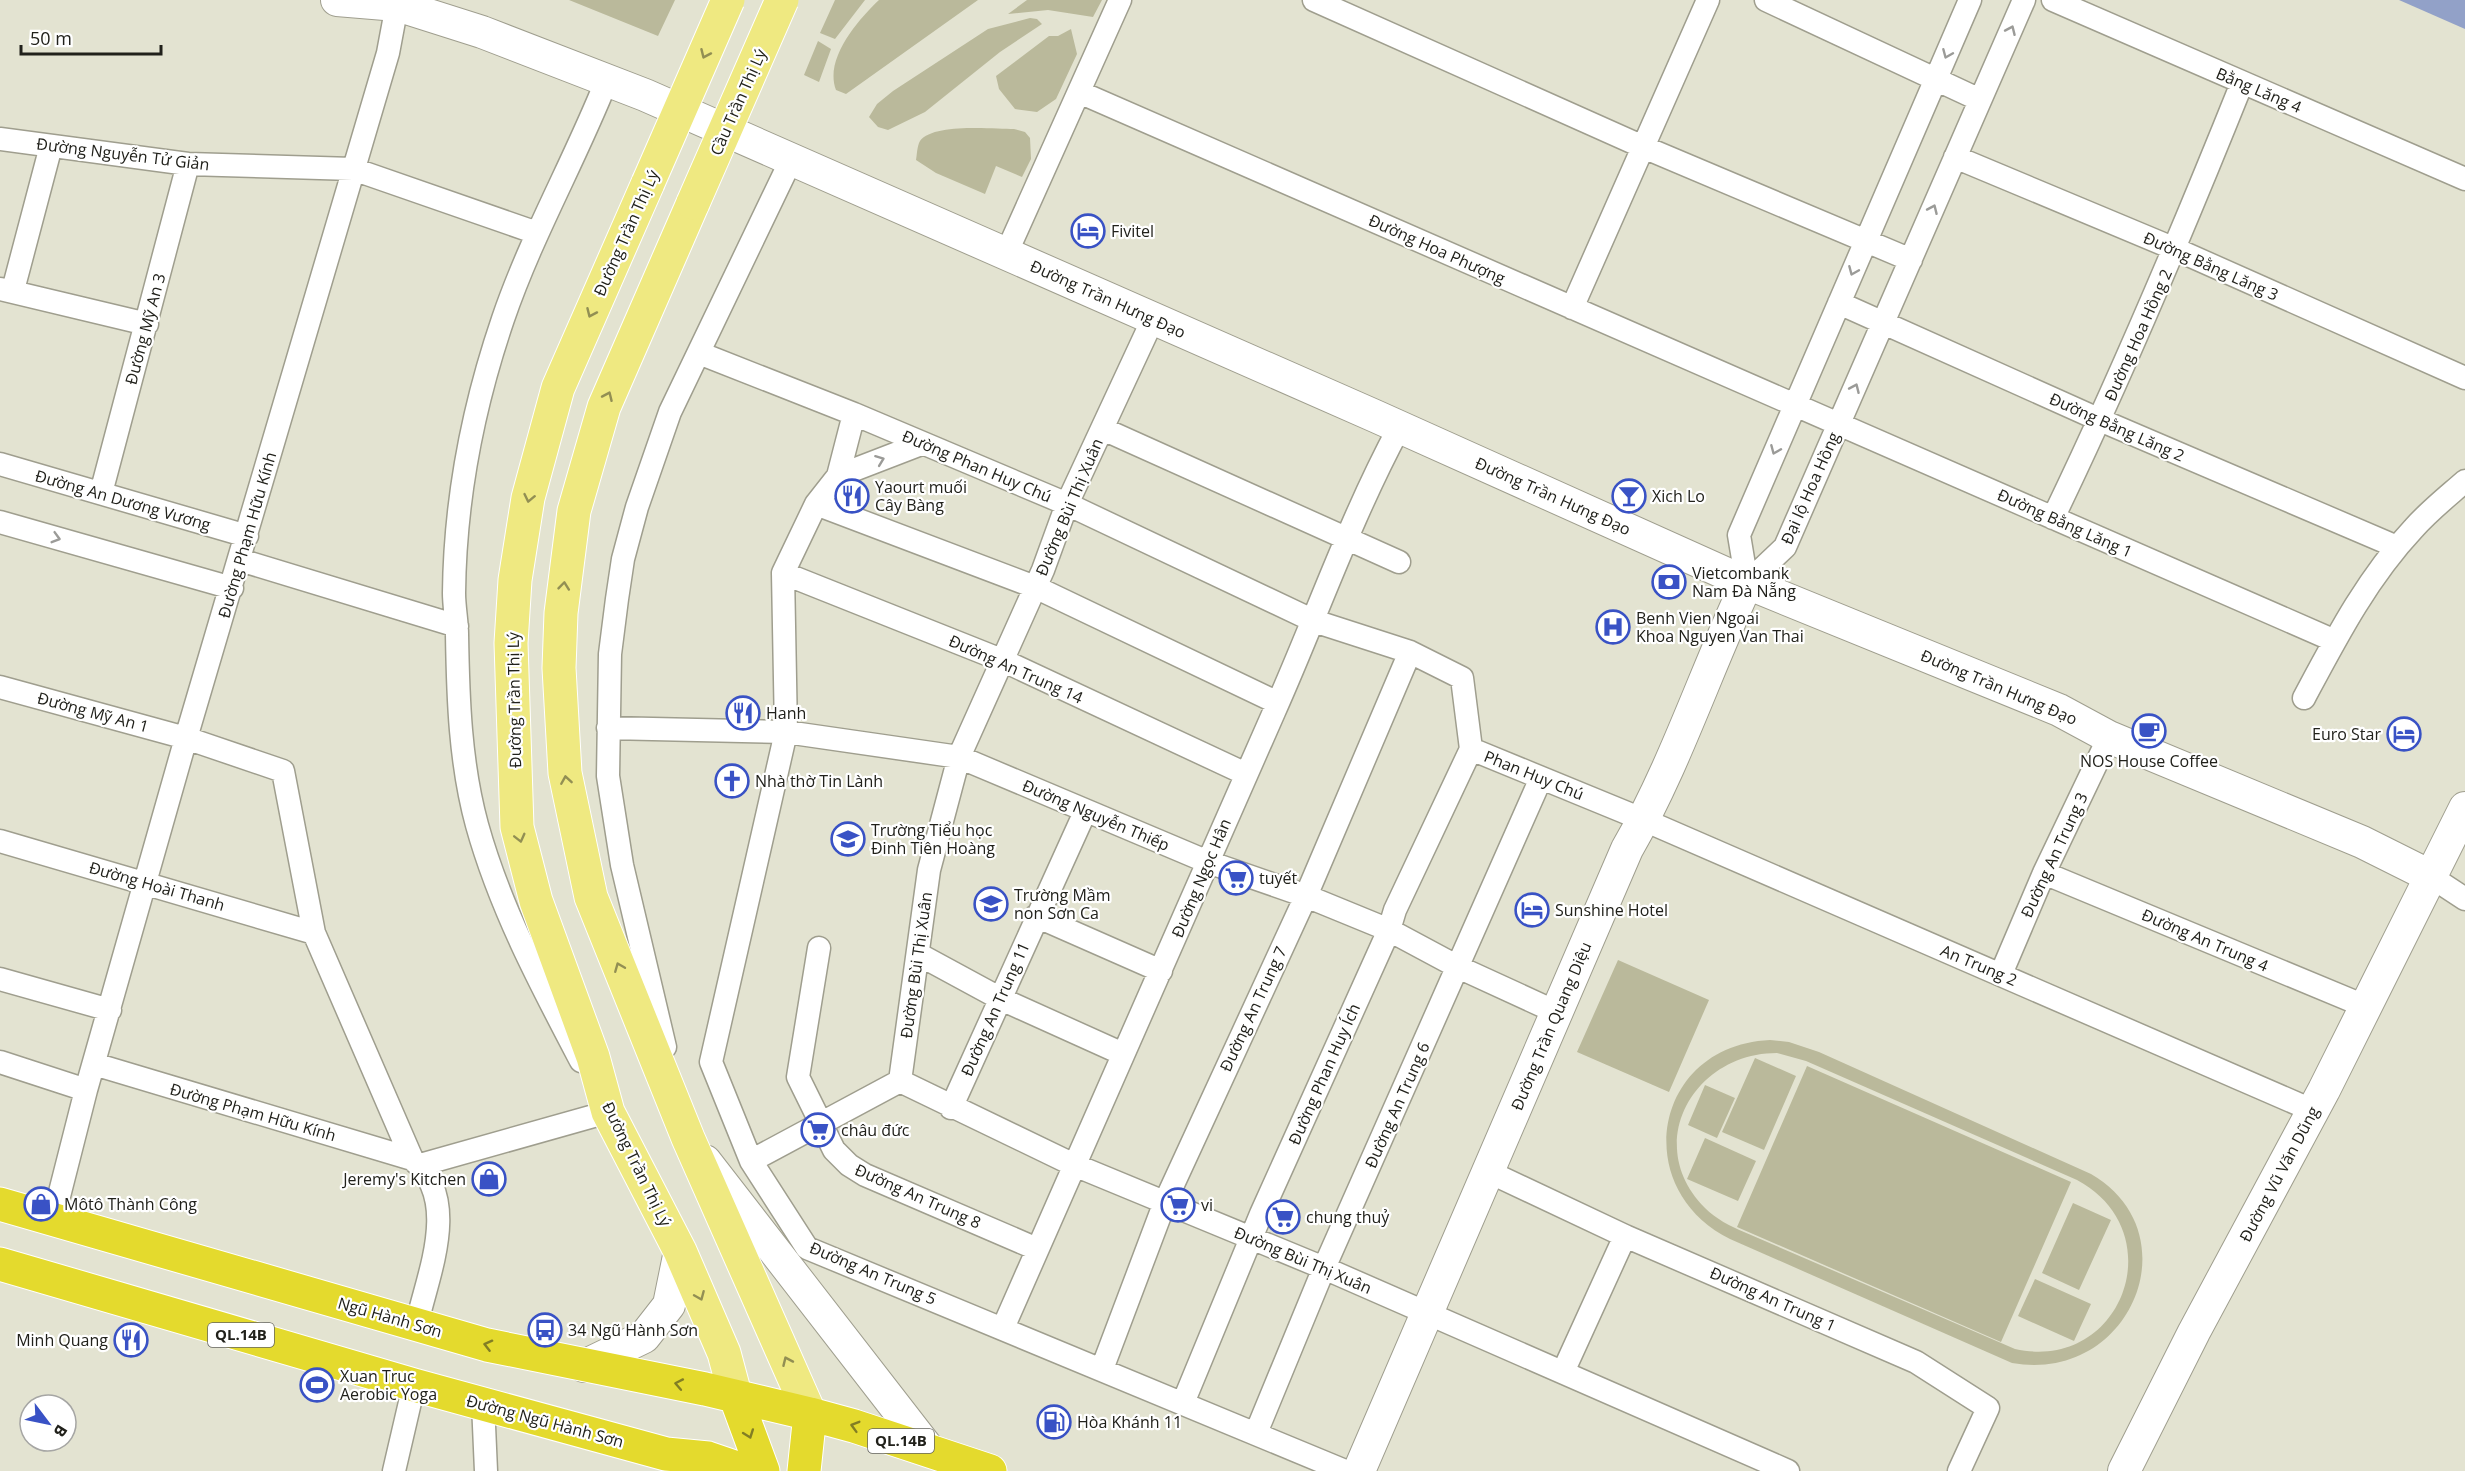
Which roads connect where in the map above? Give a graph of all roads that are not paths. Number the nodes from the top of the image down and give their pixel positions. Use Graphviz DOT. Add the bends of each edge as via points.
graph roads {
  1 [pos="337,0"];
  2 [pos="728,0"];
  3 [pos="782,0"];
  4 [pos="1120,0"];
  5 [pos="1314,0"];
  6 [pos="1708,0"];
  7 [pos="1766,0"];
  8 [pos="1970,0"];
  9 [pos="2024,0"];
  10 [pos="2053,0"];
  11 [pos="397,5"];
  12 [pos="1936,80"];
  13 [pos="606,82"];
  14 [pos="2242,83"];
  15 [pos="1079,92"];
  16 [pos="1980,100"];
  17 [pos="0,139"];
  18 [pos="51,146"];
  19 [pos="1641,146"];
  20 [pos="1956,157"];
  21 [pos="791,160"];
  22 [pos="188,164"];
  23 [pos="353,169"];
  24 [pos="2465,179"];
  25 [pos="537,233"];
  26 [pos="1866,241"];
  27 [pos="2175,249"];
  28 [pos="1005,254"];
  29 [pos="1911,260"];
  30 [pos="6,290"];
  31 [pos="1839,303"];
  32 [pos="1572,308"];
  33 [pos="1153,319"];
  34 [pos="1883,323"];
  35 [pos="147,324"];
  36 [pos="699,353"];
  37 [pos="2465,378"];
  38 [pos="1796,404"];
  39 [pos="854,414"];
  40 [pos="2100,420"];
  41 [pos="1839,423"];
  42 [pos="1399,428"];
  43 [pos="1103,429"];
  44 [pos="921,444"];
  45 [pos="0,464"];
  46 [pos="838,476"];
  47 [pos="2465,481"];
  48 [pos="101,493"];
  49 [pos="816,504"];
  50 [pos="1067,504"];
  51 [pos="2053,518"];
  52 [pos="0,522"];
  53 [pos="247,536"];
  54 [pos="1346,539"];
  55 [pos="2397,547"];
  56 [pos="240,560"];
  57 [pos="1399,562"];
  58 [pos="783,573"];
  59 [pos="1747,583"];
  60 [pos="1035,587"];
  61 [pos="232,588"];
  62 [pos="1314,621"];
  63 [pos="457,627"];
  64 [pos="2335,641"];
  65 [pos="1410,652"];
  66 [pos="1004,661"];
  67 [pos="0,687"];
  68 [pos="2304,698"];
  69 [pos="1278,703"];
  70 [pos="608,728"];
  71 [pos="786,732"];
  72 [pos="2109,737"];
  73 [pos="186,738"];
  74 [pos="1471,749"];
  75 [pos="959,757"];
  76 [pos="1246,774"];
  77 [pos="1541,778"];
  78 [pos="2465,808"];
  79 [pos="1085,812"];
  80 [pos="1644,820"];
  81 [pos="0,841"];
  82 [pos="1208,862"];
  83 [pos="2044,873"];
  84 [pos="2430,876"];
  85 [pos="146,883"];
  86 [pos="1306,896"];
  87 [pos="2465,899"];
  88 [pos="1036,916"];
  89 [pos="1389,930"];
  90 [pos="314,933"];
  91 [pos="819,948"];
  92 [pos="918,954"];
  93 [pos="1458,967"];
  94 [pos="1161,971"];
  95 [pos="2001,974"];
  96 [pos="0,979"];
  97 [pos="1001,999"];
  98 [pos="2367,1007"];
  99 [pos="110,1010"];
  100 [pos="1556,1012"];
  101 [pos="1123,1054"];
  102 [pos="0,1062"];
  103 [pos="94,1064"];
  104 [pos="900,1081"];
  105 [pos="87,1090"];
  106 [pos="951,1108"];
  107 [pos="2314,1111"];
  108 [pos="608,1112"];
  109 [pos="822,1122"];
  110 [pos="688,1138"];
  111 [pos="751,1161"];
  112 [pos="416,1162"];
  113 [pos="1072,1164"];
  114 [pos="1487,1171"];
  115 [pos="0,1188"];
  116 [pos="1165,1202"];
  117 [pos="0,1204"];
  118 [pos="57,1204"];
  119 [pos="1625,1236"];
  120 [pos="1251,1238"];
  121 [pos="1037,1249"];
  122 [pos="680,1251"];
  123 [pos="0,1264"];
  124 [pos="1324,1268"];
  125 [pos="0,1278"];
  126 [pos="420,1311"];
  127 [pos="1427,1312"];
  128 [pos="1003,1328"];
  129 [pos="456,1337"];
  130 [pos="584,1366"];
  131 [pos="1102,1369"];
  132 [pos="1563,1372"];
  133 [pos="412,1391"];
  134 [pos="736,1398"];
  135 [pos="1183,1402"];
  136 [pos="483,1403"];
  137 [pos="810,1414"];
  138 [pos="1256,1433"];
  139 [pos="929,1450"];
  140 [pos="672,1463"];
  141 [pos="394,1471"];
  142 [pos="486,1471"];
  143 [pos="746,1471"];
  144 [pos="763,1471"];
  145 [pos="804,1471"];
  146 [pos="990,1471"];
  147 [pos="1345,1471"];
  148 [pos="1359,1471"];
  149 [pos="1788,1471"];
  150 [pos="1959,1471"];
  151 [pos="2124,1471"];
  1 -- 11 [label="main road, Đường Trần Hưng Đạo"];
  2 -- 108 [label="main road, Đường Trần Thị Lý, one-way, bridge" via="558,388 528,498 516,580 511,643 517,827 536,901 593,1057"];
  110 -- 3 [label="main road, Cầu Trần Thị Lý, one-way, bridge" via="591,897 565,773 559,668 562,604 574,511 604,407"];
  4 -- 15 [label="street"];
  5 -- 19 [label="street"];
  6 -- 19 [label="street"];
  7 -- 12 [label="street"];
  8 -- 12 [label="street, one-way"];
  16 -- 9 [label="street, Đại lộ Hoa Hồng, one-way"];
  10 -- 14 [label="street, Bằng Lăng 4"];
  11 -- 13 [label="main road, Đường Trần Hưng Đạo" via="482,32"];
  11 -- 23 [label="street, Đường Phạm Hữu Kính" via="388,53"];
  12 -- 16 [label="street"];
  12 -- 26 [label="street"];
  13 -- 21 [label="main road, Đường Trần Hưng Đạo" via="645,95"];
  13 -- 25 [label="street"];
  14 -- 24 [label="street, Bằng Lăng 4"];
  14 -- 27 [label="street, Đường Hoa Hồng 2"];
  15 -- 28 [label="street"];
  15 -- 32 [label="street, Đường Hoa Phượng"];
  16 -- 20 [label="street, Đại lộ Hoa Hồng"];
  17 -- 18 [label="street, Đường Nguyễn Tử Giản"];
  18 -- 22 [label="street, Đường Nguyễn Tử Giản"];
  18 -- 30 [label="street"];
  19 -- 26 [label="street"];
  19 -- 32 [label="street"];
  20 -- 27 [label="street, Đường Bằng Lăng 3"];
  29 -- 20 [label="street, Đại lộ Hoa Hồng, one-way"];
  21 -- 28 [label="main road, Đường Trần Hưng Đạo"];
  21 -- 36 [label="street"];
  22 -- 23 [label="street, Đường Nguyễn Tử Giản"];
  22 -- 35 [label="street, Đường Mỹ An 3"];
  23 -- 25 [label="street, Đường Nguyễn Tử Giản"];
  23 -- 53 [label="street, Đường Phạm Hữu Kính"];
  25 -- 63 [label="street" via="503,319 471,434 458,522 454,596"];
  26 -- 29 [label="street"];
  26 -- 31 [label="street, one-way"];
  27 -- 37 [label="street, Đường Bằng Lăng 3"];
  27 -- 40 [label="street, Đường Hoa Hồng 2"];
  28 -- 33 [label="main road, Đường Trần Hưng Đạo"];
  29 -- 34 [label="street, Đại lộ Hoa Hồng"];
  30 -- 35 [label="street"];
  31 -- 34 [label="street, Đường Bằng Lăng 2"];
  31 -- 38 [label="street"];
  32 -- 38 [label="street, Đường Hoa Phượng"];
  33 -- 42 [label="main road, Đường Trần Hưng Đạo"];
  33 -- 43 [label="street, Đường Bùi Thị Xuân"];
  34 -- 40 [label="street, Đường Bằng Lăng 2"];
  41 -- 34 [label="street, Đại lộ Hoa Hồng, one-way"];
  35 -- 48 [label="street, Đường Mỹ An 3"];
  36 -- 39 [label="street, Đường Phan Huy Chú"];
  36 -- 70 [label="street" via="667,421 623,559 609,654"];
  38 -- 41 [label="street, Đường Bằng Lăng 1"];
  38 -- 59 [label="street, one-way" via="1739,535"];
  39 -- 44 [label="street, Đường Phan Huy Chú"];
  39 -- 46 [label="street"];
  40 -- 51 [label="street, Đường Hoa Hồng 2"];
  40 -- 55 [label="street, Đường Bằng Lăng 2"];
  41 -- 51 [label="street, Đường Bằng Lăng 1"];
  41 -- 59 [label="street, Đại lộ Hoa Hồng" via="1785,547"];
  42 -- 54 [label="street, Đường Ngọc Hân"];
  42 -- 59 [label="main road, Đường Trần Hưng Đạo"];
  43 -- 50 [label="street, Đường Bùi Thị Xuân"];
  43 -- 54 [label="street"];
  46 -- 44 [label="street, one-way"];
  44 -- 50 [label="street, Đường Phan Huy Chú"];
  45 -- 48 [label="street, Đường An Dương Vương"];
  46 -- 49 [label="street"];
  47 -- 55 [label="street"];
  48 -- 53 [label="street, Đường An Dương Vương"];
  49 -- 58 [label="street"];
  49 -- 60 [label="street"];
  50 -- 60 [label="street, Đường Bùi Thị Xuân"];
  50 -- 62 [label="street, Đường Phan Huy Chú"];
  51 -- 64 [label="street, Đường Bằng Lăng 1"];
  52 -- 61 [label="street, one-way"];
  53 -- 56 [label="street, Đường Phạm Hữu Kính"];
  54 -- 57 [label="street"];
  54 -- 62 [label="street, Đường Ngọc Hân"];
  55 -- 64 [label="street"];
  56 -- 61 [label="street, Đường Phạm Hữu Kính"];
  56 -- 63 [label="street"];
  58 -- 66 [label="street, Đường An Trung 14"];
  58 -- 71 [label="street, Đường An Trung 5"];
  59 -- 72 [label="main road, Đường Trần Hưng Đạo" via="2059,711"];
  59 -- 80 [label="main road, Đường Trần Quang Diệu"];
  60 -- 66 [label="street, Đường Bùi Thị Xuân"];
  60 -- 69 [label="street"];
  61 -- 73 [label="street, Đường Phạm Hữu Kính"];
  62 -- 65 [label="street, Phan Huy Chú"];
  62 -- 69 [label="street, Đường Ngọc Hân"];
  63 -- 108 [label="street" via="458,696 477,824 520,945"];
  64 -- 68 [label="street"];
  65 -- 74 [label="street, Phan Huy Chú" via="1462,678"];
  65 -- 86 [label="street, Đường An Trung 7"];
  66 -- 75 [label="street, Đường Bùi Thị Xuân"];
  66 -- 76 [label="street, Đường An Trung 14"];
  67 -- 73 [label="street, Đường Mỹ An 1"];
  69 -- 76 [label="street, Đường Ngọc Hân"];
  70 -- 71 [label="street, Đường Nguyễn Thiếp"];
  70 -- 110 [label="street" via="608,776 622,865"];
  71 -- 75 [label="street, Đường Nguyễn Thiếp"];
  71 -- 111 [label="street, Đường An Trung 5" via="711,1062"];
  72 -- 83 [label="street, Đường An Trung 3"];
  72 -- 84 [label="main road, Đường Trần Hưng Đạo" via="2362,842"];
  73 -- 85 [label="street, Đường Phạm Hữu Kính"];
  73 -- 90 [label="street, Đường Mỹ An 1" via="283,771"];
  74 -- 77 [label="street, Phan Huy Chú"];
  74 -- 89 [label="street, Đường Phan Huy Ích"];
  75 -- 79 [label="street, Đường Nguyễn Thiếp"];
  75 -- 92 [label="street, Đường Bùi Thị Xuân" via="929,870"];
  76 -- 82 [label="street, Đường Ngọc Hân"];
  77 -- 80 [label="street, Phan Huy Chú"];
  77 -- 93 [label="street, Đường An Trung 6"];
  78 -- 84 [label="main road"];
  79 -- 82 [label="street, Đường Nguyễn Thiếp"];
  79 -- 88 [label="street, Đường An Trung 11"];
  80 -- 95 [label="street, An Trung 2"];
  80 -- 100 [label="main road, Đường Trần Quang Diệu"];
  81 -- 85 [label="street, Đường Hoài Thanh"];
  82 -- 86 [label="street, Đường Nguyễn Thiếp"];
  82 -- 94 [label="street, Đường Ngọc Hân"];
  83 -- 95 [label="street, Đường An Trung 3"];
  83 -- 98 [label="street, Đường An Trung 4"];
  84 -- 87 [label="street"];
  84 -- 98 [label="main road, Đường Vũ Văn Dũng"];
  85 -- 90 [label="street, Đường Hoài Thanh"];
  85 -- 99 [label="street, Đường Phạm Hữu Kính"];
  86 -- 89 [label="street, Đường Nguyễn Thiếp"];
  86 -- 116 [label="street, Đường An Trung 7"];
  88 -- 94 [label="street"];
  88 -- 97 [label="street, Đường An Trung 11"];
  89 -- 93 [label="street, Đường Nguyễn Thiếp"];
  89 -- 120 [label="street, Đường Phan Huy Ích"];
  90 -- 112 [label="street"];
  91 -- 109 [label="street, Đường An Trung 8" via="798,1077"];
  92 -- 97 [label="street"];
  92 -- 104 [label="street, Đường Bùi Thị Xuân"];
  93 -- 100 [label="street, Đường Nguyễn Thiếp"];
  93 -- 124 [label="street, Đường An Trung 6"];
  94 -- 101 [label="street, Đường Ngọc Hân"];
  95 -- 107 [label="street, An Trung 2"];
  96 -- 99 [label="street"];
  97 -- 101 [label="street"];
  97 -- 106 [label="street, Đường An Trung 11"];
  98 -- 107 [label="main road, Đường Vũ Văn Dũng"];
  99 -- 103 [label="street, Đường Phạm Hữu Kính"];
  100 -- 114 [label="main road, Đường Trần Quang Diệu"];
  101 -- 113 [label="street, Đường Ngọc Hân"];
  102 -- 105 [label="street"];
  103 -- 105 [label="street, Đường Phạm Hữu Kính"];
  103 -- 112 [label="street, Đường Phạm Hữu Kính"];
  104 -- 106 [label="street, Đường Bùi Thị Xuân"];
  104 -- 109 [label="street"];
  105 -- 118 [label="street, Đường Phạm Hữu Kính"];
  106 -- 113 [label="street, Đường Bùi Thị Xuân"];
  107 -- 151 [label="main road, Đường Vũ Văn Dũng"];
  108 -- 112 [label="street"];
  108 -- 122 [label="main road, Đường Trần Thị Lý"];
  109 -- 111 [label="street"];
  109 -- 121 [label="street, Đường An Trung 8" via="834,1150 857,1170"];
  137 -- 110 [label="main road, one-way"];
  110 -- 139 [label="main road"];
  111 -- 128 [label="street, Đường An Trung 5" via="807,1248"];
  112 -- 126 [label="street" via="433,1184 439,1235"];
  113 -- 116 [label="street, Đường Bùi Thị Xuân"];
  113 -- 121 [label="street, Đường Ngọc Hân"];
  114 -- 119 [label="street"];
  114 -- 127 [label="main road, Đường Trần Quang Diệu"];
  115 -- 118 [label="main road, Ngũ Hành Sơn"];
  116 -- 120 [label="street, Đường Bùi Thị Xuân"];
  116 -- 131 [label="street, Đường An Trung 7"];
  117 -- 129 [label="highway, Ngũ Hành Sơn"];
  118 -- 126 [label="main road, Ngũ Hành Sơn"];
  119 -- 132 [label="street"];
  119 -- 150 [label="street, Đường An Trung 1" via="1916,1362 1988,1408"];
  120 -- 124 [label="street, Đường Bùi Thị Xuân"];
  120 -- 135 [label="street, Đường Phan Huy Ích"];
  121 -- 128 [label="street, Đường Ngọc Hân"];
  122 -- 130 [label="main road" via="669,1305 644,1337"];
  122 -- 134 [label="main road, Đường Trần Thị Lý, one-way" via="724,1353"];
  123 -- 133 [label="highway, Đường Ngũ Hành Sơn / QL.14B"];
  124 -- 127 [label="street, Đường Bùi Thị Xuân"];
  124 -- 138 [label="street, Đường An Trung 6"];
  125 -- 133 [label="main road"];
  126 -- 129 [label="main road, Ngũ Hành Sơn"];
  127 -- 132 [label="street"];
  127 -- 148 [label="main road, Đường Trần Quang Diệu"];
  128 -- 131 [label="street, Đường An Trung 5"];
  130 -- 129 [label="highway, one-way"];
  134 -- 130 [label="highway, one-way"];
  131 -- 135 [label="street, Đường An Trung 5"];
  132 -- 149 [label="street"];
  133 -- 136 [label="highway, Đường Ngũ Hành Sơn / QL.14B"];
  133 -- 141 [label="street"];
  134 -- 137 [label="highway"];
  134 -- 144 [label="highway, one-way"];
  135 -- 138 [label="street, Đường An Trung 5"];
  136 -- 140 [label="highway, Đường Ngũ Hành Sơn / QL.14B"];
  136 -- 142 [label="street"];
  139 -- 137 [label="highway, QL.14B, one-way"];
  137 -- 145 [label="highway"];
  138 -- 147 [label="street, Đường An Trung 5"];
  139 -- 146 [label="highway, QL.14B"];
  140 -- 143 [label="highway, Đường Ngũ Hành Sơn / QL.14B" via="708,1458"];
}
